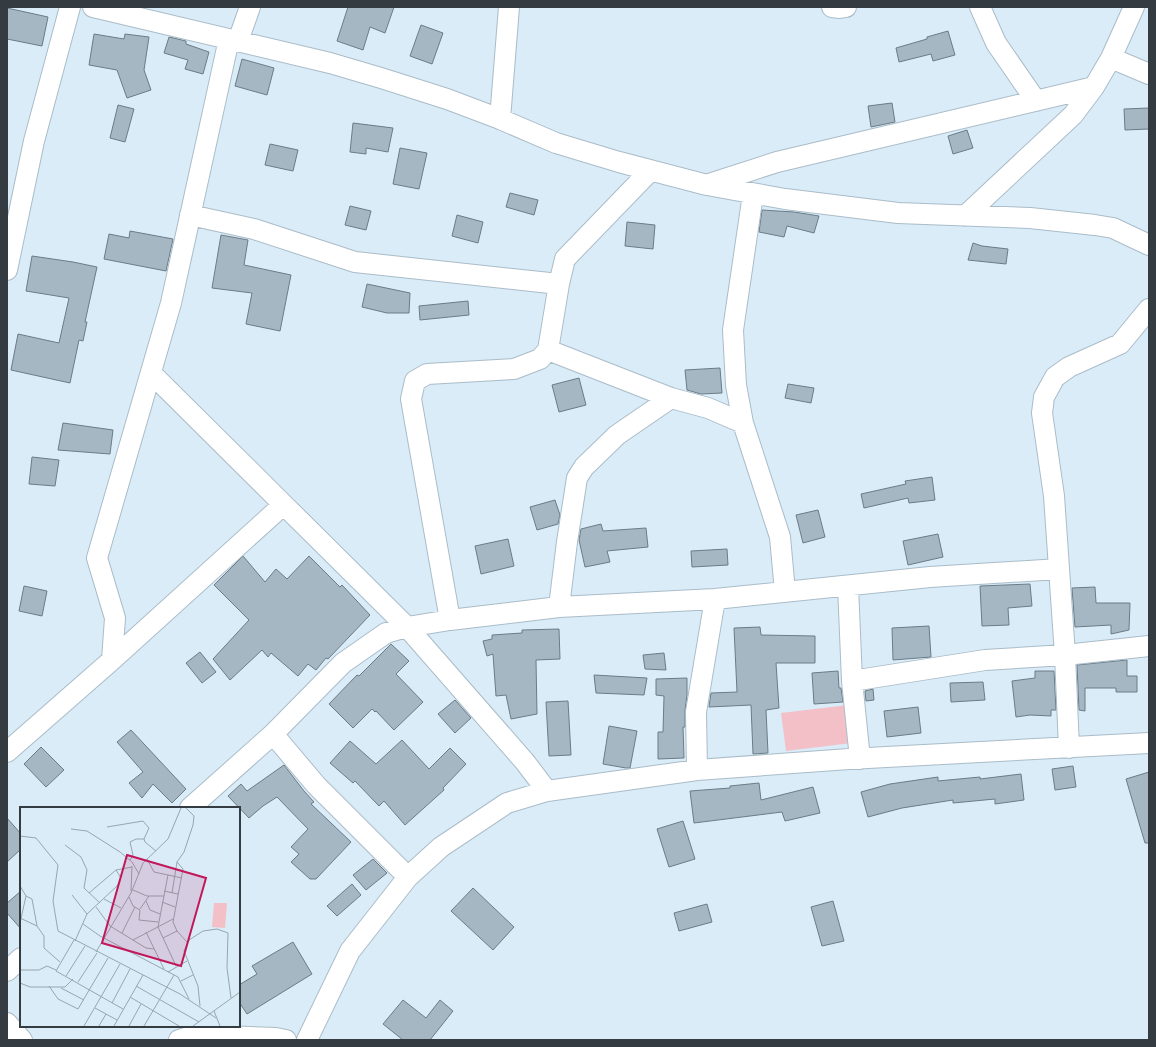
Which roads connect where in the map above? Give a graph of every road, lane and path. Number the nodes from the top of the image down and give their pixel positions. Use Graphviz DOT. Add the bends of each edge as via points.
graph roads {
  1 [pos="70,7"];
  2 [pos="92,7"];
  3 [pos="250,7"];
  4 [pos="510,7"];
  5 [pos="832,7"];
  6 [pos="846,7"];
  7 [pos="980,7"];
  8 [pos="1134,7"];
  9 [pos="233,40"];
  10 [pos="1111,58"];
  11 [pos="1149,74"];
  12 [pos="1094,87"];
  13 [pos="1036,101"];
  14 [pos="500,119"];
  15 [pos="650,171"];
  16 [pos="707,185"];
  17 [pos="753,194"];
  18 [pos="190,215"];
  19 [pos="965,216"];
  20 [pos="1149,245"];
  21 [pos="7,270"];
  22 [pos="559,284"];
  23 [pos="1149,309"];
  24 [pos="548,350"];
  25 [pos="151,373"];
  26 [pos="671,398"];
  27 [pos="743,423"];
  28 [pos="283,505"];
  29 [pos="1059,569"];
  30 [pos="848,586"];
  31 [pos="785,592"];
  32 [pos="715,599"];
  33 [pos="559,607"];
  34 [pos="450,620"];
  35 [pos="407,627"];
  36 [pos="1149,646"];
  37 [pos="1065,654"];
  38 [pos="112,660"];
  39 [pos="852,680"];
  40 [pos="273,734"];
  41 [pos="1149,743"];
  42 [pos="1070,748"];
  43 [pos="7,752"];
  44 [pos="860,759"];
  45 [pos="697,770"];
  46 [pos="547,791"];
  47 [pos="191,807"];
  48 [pos="408,877"];
  49 [pos="20,959"];
  50 [pos="7,971"];
  51 [pos="7,1023"];
  52 [pos="22,1040"];
  53 [pos="179,1040"];
  54 [pos="286,1040"];
  55 [pos="307,1040"];
  1 -- 21 [label="street" via="34,141"];
  2 -- 9 [label="street"];
  3 -- 9 [label="street"];
  4 -- 14 [label="street"];
  5 -- 6 [label="street"];
  7 -- 13 [label="street" via="996,43"];
  8 -- 10 [label="street"];
  9 -- 14 [label="street" via="381,78"];
  9 -- 18 [label="street"];
  10 -- 11 [label="street"];
  10 -- 12 [label="street"];
  12 -- 13 [label="street"];
  12 -- 19 [label="street" via="1073,114"];
  13 -- 16 [label="street" via="777,162"];
  14 -- 15 [label="street" via="556,143"];
  15 -- 16 [label="street"];
  15 -- 22 [label="street" via="565,259"];
  16 -- 17 [label="street"];
  17 -- 19 [label="street" via="898,213"];
  17 -- 27 [label="street" via="733,330 736,386"];
  18 -- 22 [label="street" via="254,229 355,262"];
  18 -- 25 [label="street" via="171,303"];
  19 -- 20 [label="street" via="1030,218 1095,225 1113,228"];
  22 -- 24 [label="street"];
  23 -- 29 [label="street" via="1120,344 1069,367 1055,377 1044,397 1042,413 1054,496"];
  24 -- 26 [label="street"];
  24 -- 34 [label="street" via="540,359 514,369 427,374 415,381 410,399"];
  25 -- 28 [label="street"];
  25 -- 38 [label="street" via="97,558 115,618"];
  26 -- 27 [label="street" via="708,408"];
  26 -- 33 [label="street" via="617,434 584,466 577,478"];
  27 -- 31 [label="street" via="780,537"];
  28 -- 35 [label="street"];
  28 -- 38 [label="street"];
  29 -- 30 [label="street" via="930,577"];
  29 -- 37 [label="street"];
  30 -- 31 [label="street"];
  30 -- 39 [label="street"];
  31 -- 32 [label="street"];
  32 -- 33 [label="street"];
  32 -- 45 [label="street" via="696,712"];
  33 -- 34 [label="street"];
  34 -- 35 [label="street"];
  35 -- 40 [label="street" via="386,632 343,663"];
  35 -- 46 [label="street" via="525,762"];
  36 -- 37 [label="street"];
  37 -- 39 [label="street" via="985,660"];
  37 -- 42 [label="street"];
  38 -- 43 [label="street"];
  39 -- 44 [label="street"];
  40 -- 47 [label="street"];
  40 -- 48 [label="street" via="316,785"];
  41 -- 42 [label="street"];
  42 -- 44 [label="street"];
  44 -- 45 [label="street"];
  45 -- 46 [label="street"];
  46 -- 48 [label="street" via="506,803 441,847"];
  48 -- 55 [label="street" via="350,951"];
  49 -- 50 [label="street"];
  51 -- 52 [label="street"];
  53 -- 54 [label="street" via="195,1035"];
}
